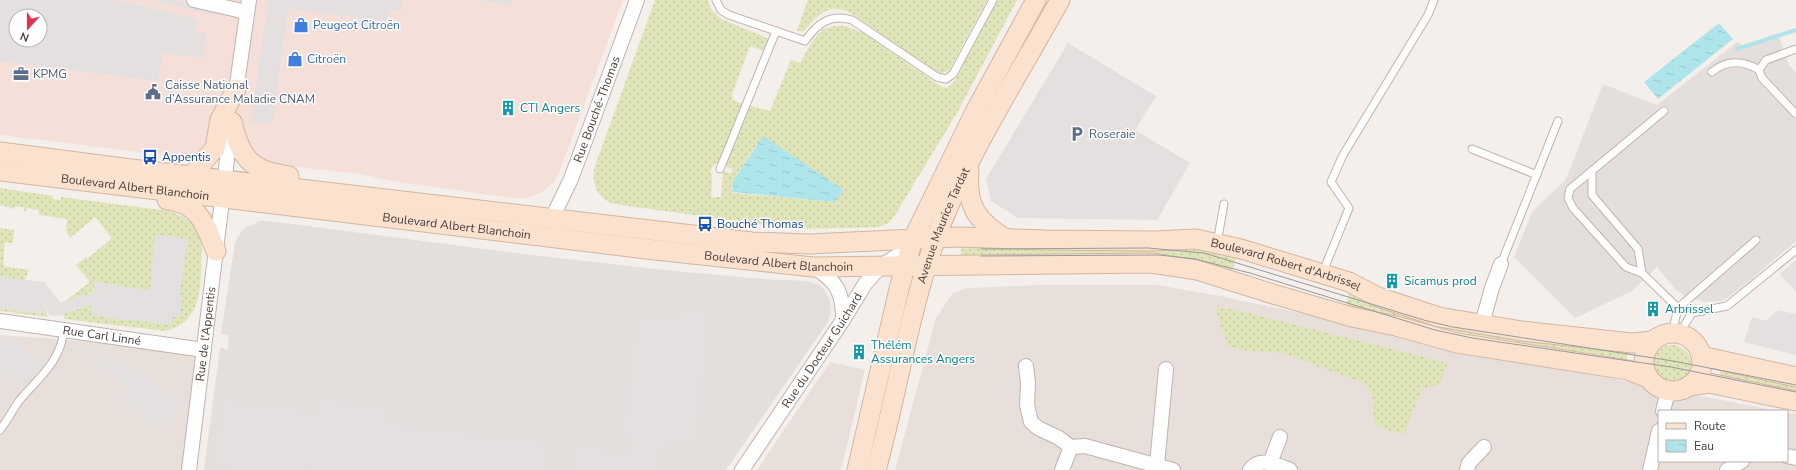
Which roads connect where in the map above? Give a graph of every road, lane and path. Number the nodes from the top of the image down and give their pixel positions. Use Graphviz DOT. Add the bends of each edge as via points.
graph roads {
  1 [pos="194,0"];
  2 [pos="637,0"];
  3 [pos="716,0"];
  4 [pos="993,0"];
  5 [pos="1036,0"];
  6 [pos="1060,0"];
  7 [pos="1434,0"];
  8 [pos="248,6"];
  9 [pos="776,31"];
  10 [pos="1796,49"];
  11 [pos="1759,70"];
  12 [pos="1712,72"];
  13 [pos="236,89"];
  14 [pos="1664,112"];
  15 [pos="1796,114"];
  16 [pos="1558,121"];
  17 [pos="232,122"];
  18 [pos="1472,149"];
  19 [pos="0,152"];
  20 [pos="970,164"];
  21 [pos="720,169"];
  22 [pos="0,171"];
  23 [pos="1592,171"];
  24 [pos="1537,175"];
  25 [pos="191,176"];
  26 [pos="100,184"];
  27 [pos="224,189"];
  28 [pos="349,194"];
  29 [pos="1224,204"];
  30 [pos="555,218"];
  31 [pos="504,232"];
  32 [pos="937,238"];
  33 [pos="570,239"];
  34 [pos="913,239"];
  35 [pos="1006,239"];
  36 [pos="1756,240"];
  37 [pos="1217,244"];
  38 [pos="1796,250"];
  39 [pos="216,251"];
  40 [pos="1502,264"];
  41 [pos="881,266"];
  42 [pos="915,266"];
  43 [pos="813,267"];
  44 [pos="1642,273"];
  45 [pos="1322,274"];
  46 [pos="1678,308"];
  47 [pos="844,320"];
  48 [pos="0,321"];
  49 [pos="1482,324"];
  50 [pos="64,329"];
  51 [pos="1675,333"];
  52 [pos="1652,341"];
  53 [pos="204,350"];
  54 [pos="1701,356"];
  55 [pos="1026,366"];
  56 [pos="1166,369"];
  57 [pos="1648,378"];
  58 [pos="1796,378"];
  59 [pos="1689,386"];
  60 [pos="1668,390"];
  61 [pos="1796,401"];
  62 [pos="1663,410"];
  63 [pos="0,430"];
  64 [pos="1658,435"];
  65 [pos="1280,437"];
  66 [pos="1071,447"];
  67 [pos="1484,447"];
  68 [pos="1740,462"];
  69 [pos="1270,463"];
  70 [pos="1151,466"];
  71 [pos="189,470"];
  72 [pos="742,470"];
  73 [pos="857,470"];
  74 [pos="876,470"];
  75 [pos="1062,470"];
  76 [pos="1173,470"];
  77 [pos="1250,470"];
  78 [pos="1290,470"];
  79 [pos="1467,470"];
  80 [pos="1650,470"];
  81 [pos="1727,470"];
  1 -- 8 [label="street"];
  2 -- 30 [label="street, Rue Bouché-Thomas"];
  3 -- 9 [label="lane" via="725,13"];
  4 -- 9 [label="lane" via="953,74 946,79 937,77 858,23 846,18 833,18 821,22 805,41"];
  5 -- 34 [label="street, Avenue Maurice Tardat" via="970,123"];
  6 -- 20 [label="street, Avenue Maurice Tardat"];
  7 -- 45 [label="lane" via="1428,15 1343,155 1331,182 1348,208"];
  8 -- 13 [label="street, Rue de l'Appentis"];
  9 -- 21 [label="lane"];
  10 -- 11 [label="lane" via="1766,60"];
  11 -- 12 [label="lane" via="1745,63 1737,63 1719,66"];
  11 -- 15 [label="lane" via="1762,78"];
  13 -- 17 [label="street, Rue de l'Appentis"];
  13 -- 25 [label="street" via="220,120 215,148"];
  14 -- 23 [label="lane"];
  16 -- 24 [label="lane"];
  17 -- 27 [label="street, Rue de l'Appentis"];
  17 -- 28 [label="street" via="236,139 248,161 256,168 272,174 331,182"];
  18 -- 24 [label="lane"];
  19 -- 25 [label="street, Boulevard Albert Blanchoin"];
  20 -- 32 [label="street, Avenue Maurice Tardat"];
  20 -- 35 [label="street" via="968,191 973,208 988,227"];
  22 -- 26 [label="street, Boulevard Albert Blanchoin"];
  23 -- 44 [label="lane" via="1592,195 1638,249"];
  23 -- 44 [label="lane" via="1570,189 1570,203 1626,266"];
  24 -- 40 [label="lane"];
  25 -- 27 [label="street, Boulevard Albert Blanchoin"];
  26 -- 27 [label="street, Boulevard Albert Blanchoin"];
  26 -- 39 [label="street" via="107,195 173,201 192,208 203,221"];
  27 -- 28 [label="street, Boulevard Albert Blanchoin"];
  27 -- 31 [label="street, Boulevard Albert Blanchoin"];
  27 -- 39 [label="street, Rue de l'Appentis"];
  28 -- 30 [label="street, Boulevard Albert Blanchoin"];
  29 -- 37 [label="lane"];
  30 -- 31 [label="street" via="540,226 518,227"];
  30 -- 33 [label="street" via="558,230"];
  30 -- 34 [label="street, Boulevard Albert Blanchoin" via="752,242 809,244"];
  31 -- 33 [label="street, Boulevard Albert Blanchoin"];
  32 -- 34 [label="street, Boulevard Robert d'Arbrissel"];
  32 -- 35 [label="street, Boulevard Robert d'Arbrissel"];
  32 -- 42 [label="street, Avenue Maurice Tardat"];
  33 -- 43 [label="street, Boulevard Albert Blanchoin"];
  34 -- 41 [label="street, Rue du Docteur Guichard" via="897,256"];
  34 -- 42 [label="street, Avenue Maurice Tardat"];
  35 -- 37 [label="street, Boulevard Robert d'Arbrissel" via="1196,239"];
  36 -- 46 [label="lane"];
  37 -- 45 [label="street, Boulevard Robert d'Arbrissel"];
  38 -- 51 [label="lane" via="1727,306 1692,313"];
  39 -- 53 [label="street, Rue de l'Appentis"];
  40 -- 49 [label="street"];
  41 -- 42 [label="street, Boulevard Albert Blanchoin"];
  41 -- 43 [label="street, Boulevard Albert Blanchoin"];
  41 -- 47 [label="street, Rue du Docteur Guichard" via="865,284"];
  42 -- 57 [label="street" via="1167,264 1197,270 1352,317 1457,343 1628,370"];
  42 -- 73 [label="street, Avenue Maurice Tardat"];
  42 -- 74 [label="street, Avenue Maurice Tardat" via="906,347"];
  43 -- 47 [label="street" via="839,289"];
  44 -- 46 [label="lane"];
  45 -- 49 [label="street, Boulevard Robert d'Arbrissel" via="1349,282 1378,297 1439,317"];
  46 -- 51 [label="lane"];
  47 -- 72 [label="street, Rue du Docteur Guichard"];
  48 -- 50 [label="street, Rue Carl Linné"];
  49 -- 52 [label="street, Boulevard Robert d'Arbrissel" via="1624,342"];
  50 -- 53 [label="street, Rue Carl Linné"];
  50 -- 63 [label="lane" via="62,346 54,361 19,402"];
  51 -- 52 [label="street" via="1664,334"];
  51 -- 54 [label="street" via="1693,341"];
  52 -- 57 [label="street" via="1644,359"];
  53 -- 71 [label="street, Rue de l'Appentis"];
  54 -- 58 [label="street"];
  54 -- 59 [label="street" via="1700,372"];
  55 -- 66 [label="street" via="1027,405 1031,422"];
  56 -- 70 [label="street"];
  57 -- 60 [label="street" via="1654,384"];
  59 -- 60 [label="street" via="1679,390"];
  59 -- 61 [label="street" via="1709,383"];
  60 -- 62 [label="street"];
  64 -- 80 [label="street"];
  65 -- 69 [label="street"];
  66 -- 70 [label="street" via="1085,446"];
  66 -- 75 [label="street"];
  67 -- 79 [label="street" via="1469,463"];
  68 -- 81 [label="street"];
  69 -- 77 [label="street" via="1259,463"];
  69 -- 78 [label="street"];
  70 -- 76 [label="street"];
}
